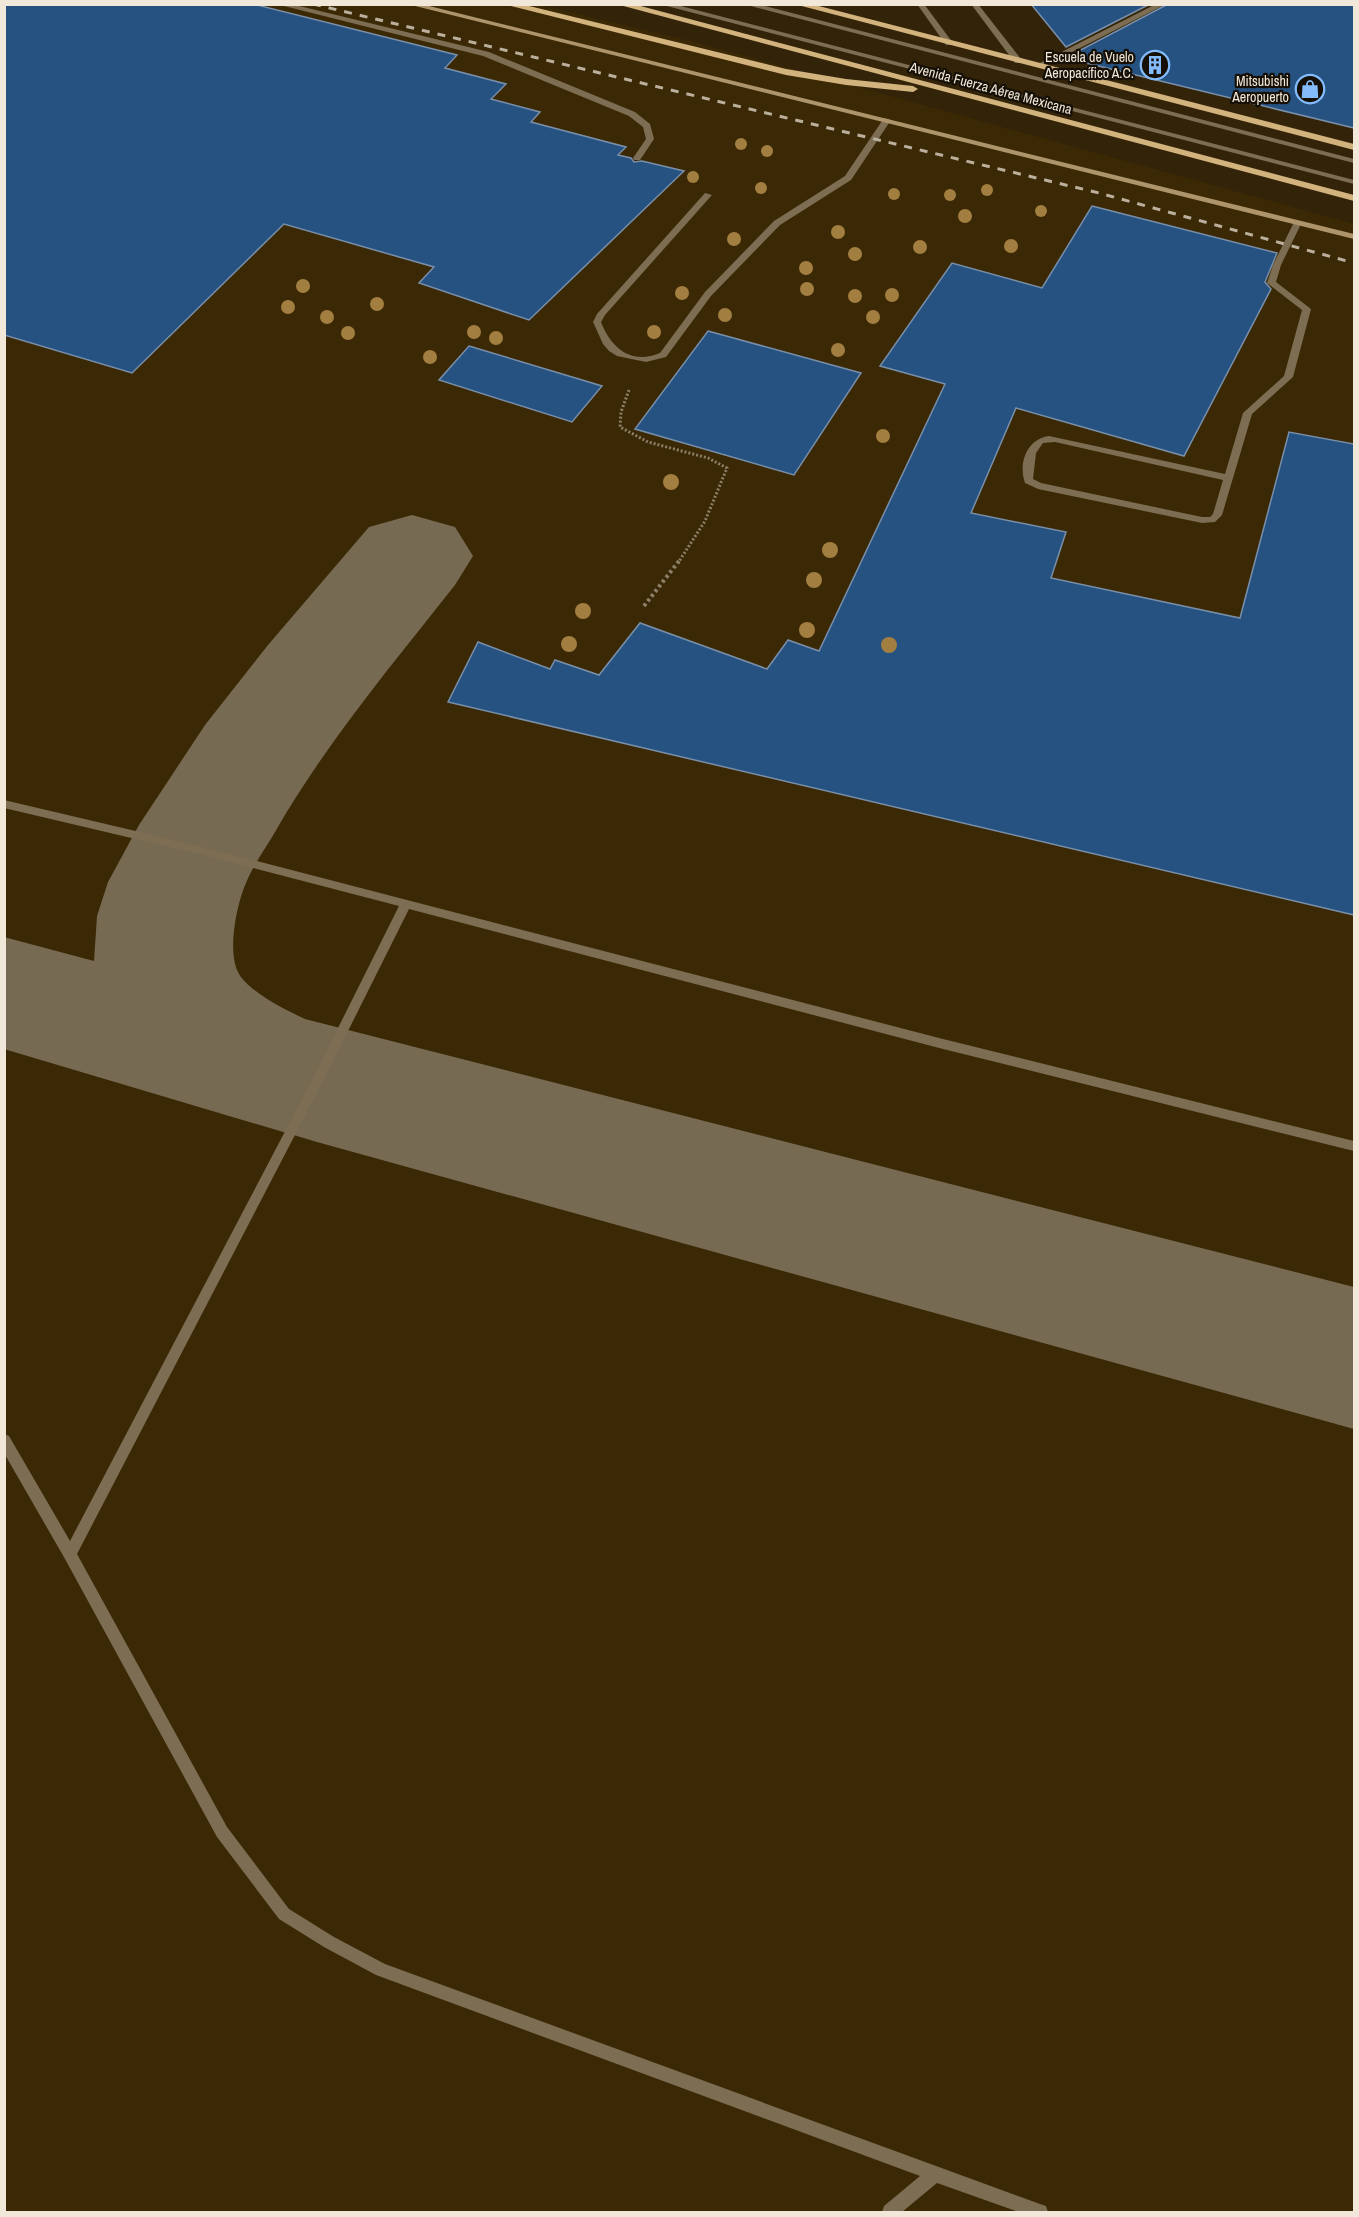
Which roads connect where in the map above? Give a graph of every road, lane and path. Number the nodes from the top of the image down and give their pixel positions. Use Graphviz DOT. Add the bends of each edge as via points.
graph roads {
  1 [pos="279,4"];
  2 [pos="410,4"];
  3 [pos="507,4"];
  4 [pos="620,4"];
  5 [pos="662,4"];
  6 [pos="746,4"];
  7 [pos="798,4"];
  8 [pos="920,4"];
  9 [pos="974,4"];
  10 [pos="1163,4"];
  11 [pos="949,43"];
  12 [pos="1018,61"];
  13 [pos="1038,66"];
  14 [pos="961,93"];
  15 [pos="887,120"];
  16 [pos="1354,147"];
  17 [pos="637,158"];
  18 [pos="1354,161"];
  19 [pos="1354,182"];
  20 [pos="708,195"];
  21 [pos="1354,198"];
  22 [pos="1298,222"];
  23 [pos="1354,237"];
  24 [pos="642,359"];
  25 [pos="1229,478"];
  26 [pos="644,606"];
  27 [pos="4,804"];
  28 [pos="406,904"];
  29 [pos="1354,1146"];
  30 [pos="4,1440"];
  31 [pos="70,1554"];
  32 [pos="935,2175"];
  33 [pos="890,2212"];
  34 [pos="1040,2212"];
  1 -- 17 [label="street" via="486,54 632,114 647,126 650,139"];
  2 -- 15 [label="street"];
  3 -- 14 [label="main road" via="786,72"];
  4 -- 14 [label="main road, Avenida Fuerza Aérea Mexicana"];
  5 -- 19 [label="street"];
  6 -- 18 [label="street"];
  7 -- 11 [label="main road, Avenida Fuerza Aérea Mexicana"];
  8 -- 11 [label="street"];
  9 -- 12 [label="street"];
  10 -- 13 [label="street"];
  11 -- 12 [label="main road, Avenida Fuerza Aérea Mexicana"];
  12 -- 13 [label="main road, Avenida Fuerza Aérea Mexicana"];
  13 -- 16 [label="main road, Avenida Fuerza Aérea Mexicana"];
  14 -- 21 [label="main road, Avenida Fuerza Aérea Mexicana"];
  15 -- 22 [label="street"];
  15 -- 24 [label="street" via="848,178 777,223 708,294 663,355"];
  20 -- 24 [label="street" via="597,322 614,351"];
  22 -- 23 [label="street"];
  22 -- 25 [label="street" via="1271,283 1307,309 1288,377 1248,413"];
  24 -- 26 [label="path" via="621,412 620,427 648,442 708,458 727,468 705,521"];
  25 -- 25 [label="street" via="1055,439 1042,440 1034,446 1027,473 1028,481 1038,486 1202,520 1212,520 1217,515"];
  27 -- 28 [label="street"];
  28 -- 29 [label="street"];
  28 -- 31 [label="street" via="312,1093"];
  30 -- 31 [label="street"];
  31 -- 32 [label="street" via="222,1832 284,1914 381,1970"];
  32 -- 33 [label="street"];
  32 -- 34 [label="street"];
}
